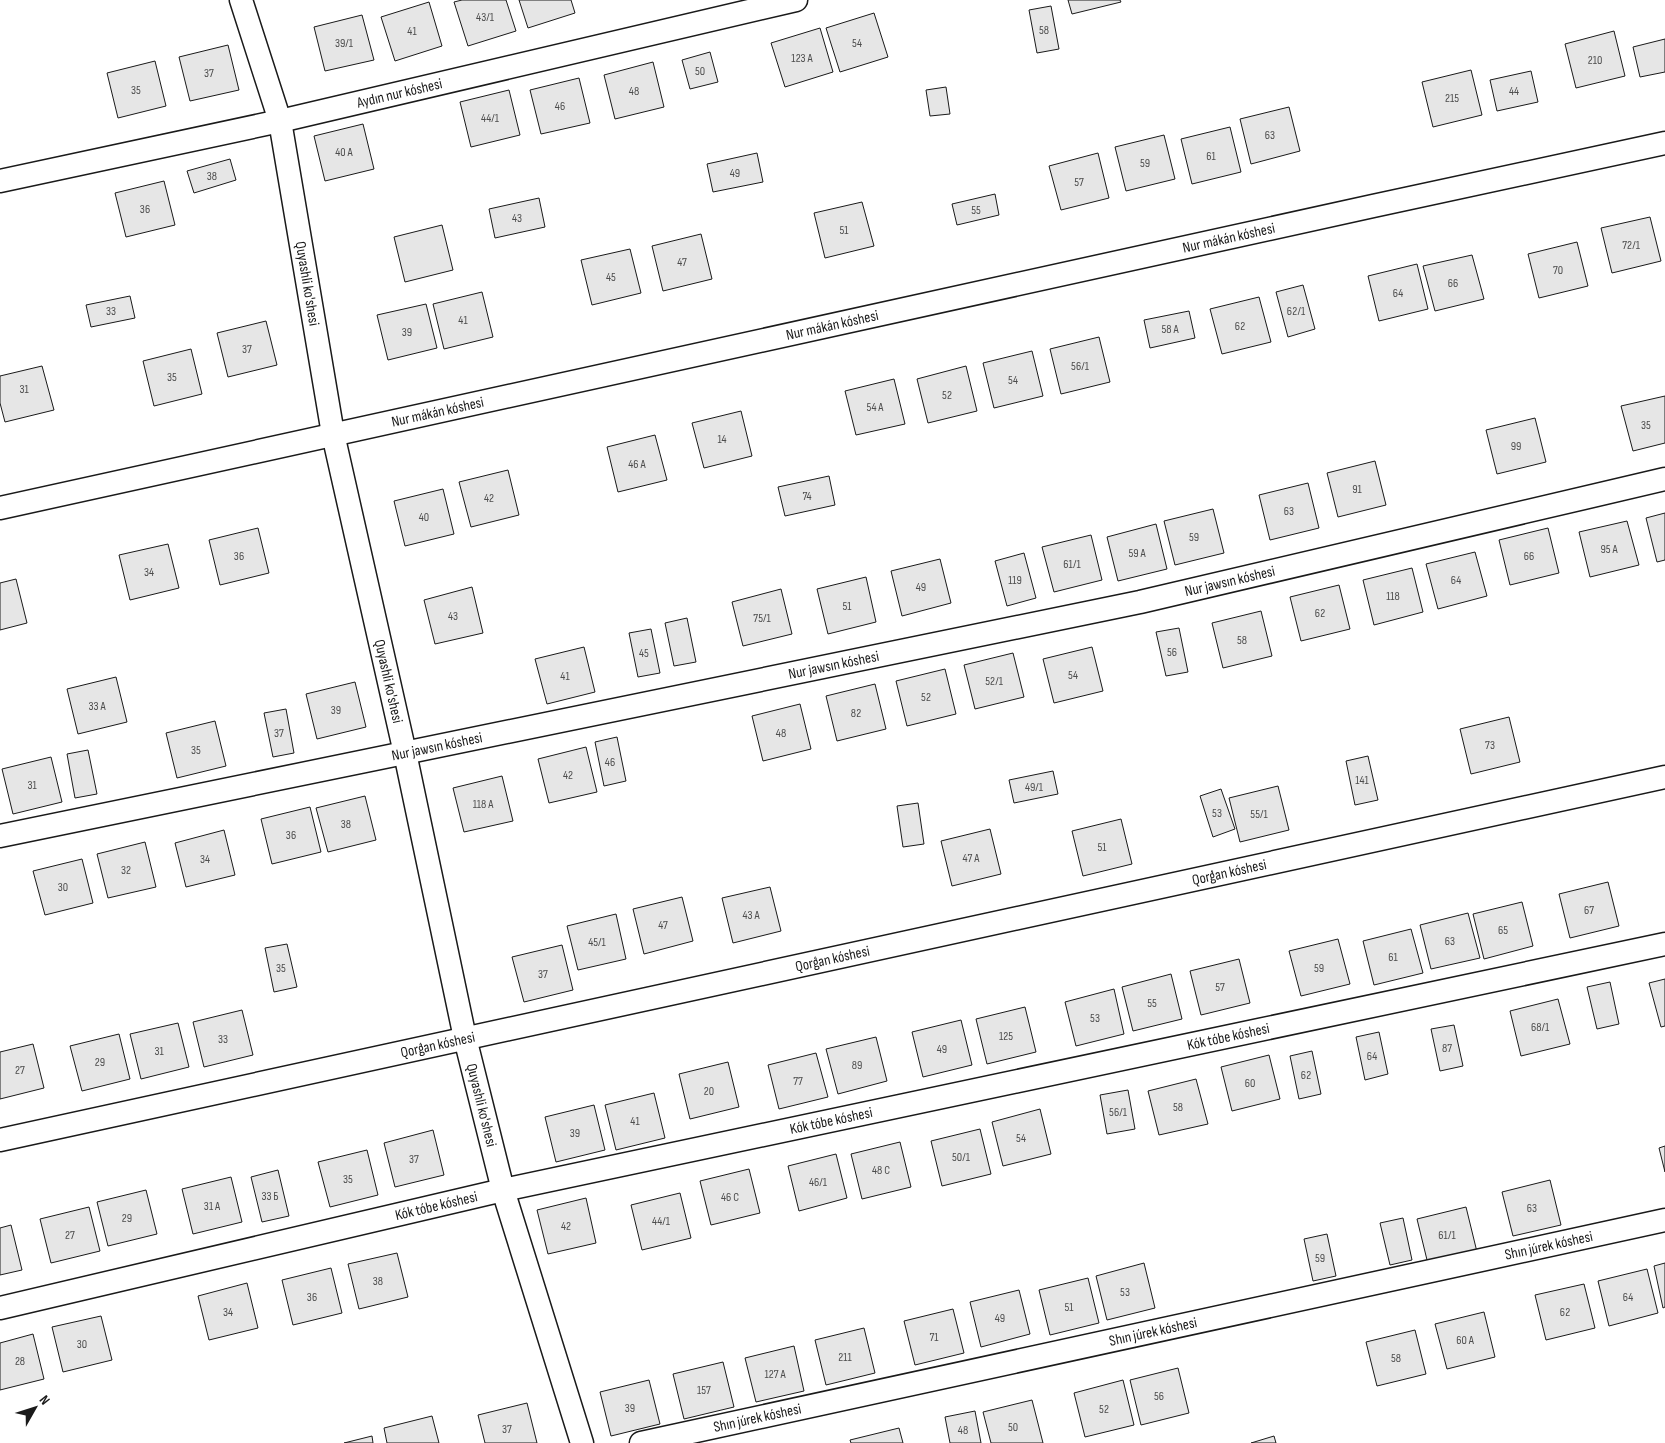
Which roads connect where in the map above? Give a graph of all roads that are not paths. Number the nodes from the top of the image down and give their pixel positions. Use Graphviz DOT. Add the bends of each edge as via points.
graph roads {
  1 [pos="241,0"];
  2 [pos="796,0"];
  3 [pos="280,121"];
  4 [pos="1665,143"];
  5 [pos="0,181"];
  6 [pos="333,434"];
  7 [pos="1665,479"];
  8 [pos="0,508"];
  9 [pos="405,752"];
  10 [pos="1665,777"];
  11 [pos="0,836"];
  12 [pos="1665,944"];
  13 [pos="465,1038"];
  14 [pos="0,1140"];
  15 [pos="503,1190"];
  16 [pos="1665,1220"];
  17 [pos="0,1308"];
  18 [pos="582,1443"];
  19 [pos="642,1443"];
  1 -- 3 [label="street, Quyashli ko'shesi"];
  2 -- 3 [label="street, Aydın nur kóshesi"];
  3 -- 5 [label="street, Aydın nur kóshesi"];
  3 -- 6 [label="street, Quyashli ko'shesi"];
  4 -- 6 [label="street, Nur mákán kóshesi"];
  6 -- 8 [label="street, Nur mákán kóshesi"];
  6 -- 9 [label="street, Quyashli ko'shesi"];
  7 -- 9 [label="street, Nur jawsın kóshesi" via="1140,602"];
  9 -- 11 [label="street, Nur jawsın kóshesi"];
  9 -- 13 [label="street, Quyashli ko'shesi"];
  10 -- 13 [label="street, Qorǵan kóshesi"];
  12 -- 15 [label="street, Kók tóbe kóshesi"];
  13 -- 14 [label="street, Qorǵan kóshesi"];
  13 -- 15 [label="street, Quyashli ko'shesi"];
  15 -- 17 [label="street, Kók tóbe kóshesi"];
  15 -- 18 [label="street, Quyashli ko'shesi"];
  16 -- 19 [label="street, Shın júrek kóshesi"];
}
